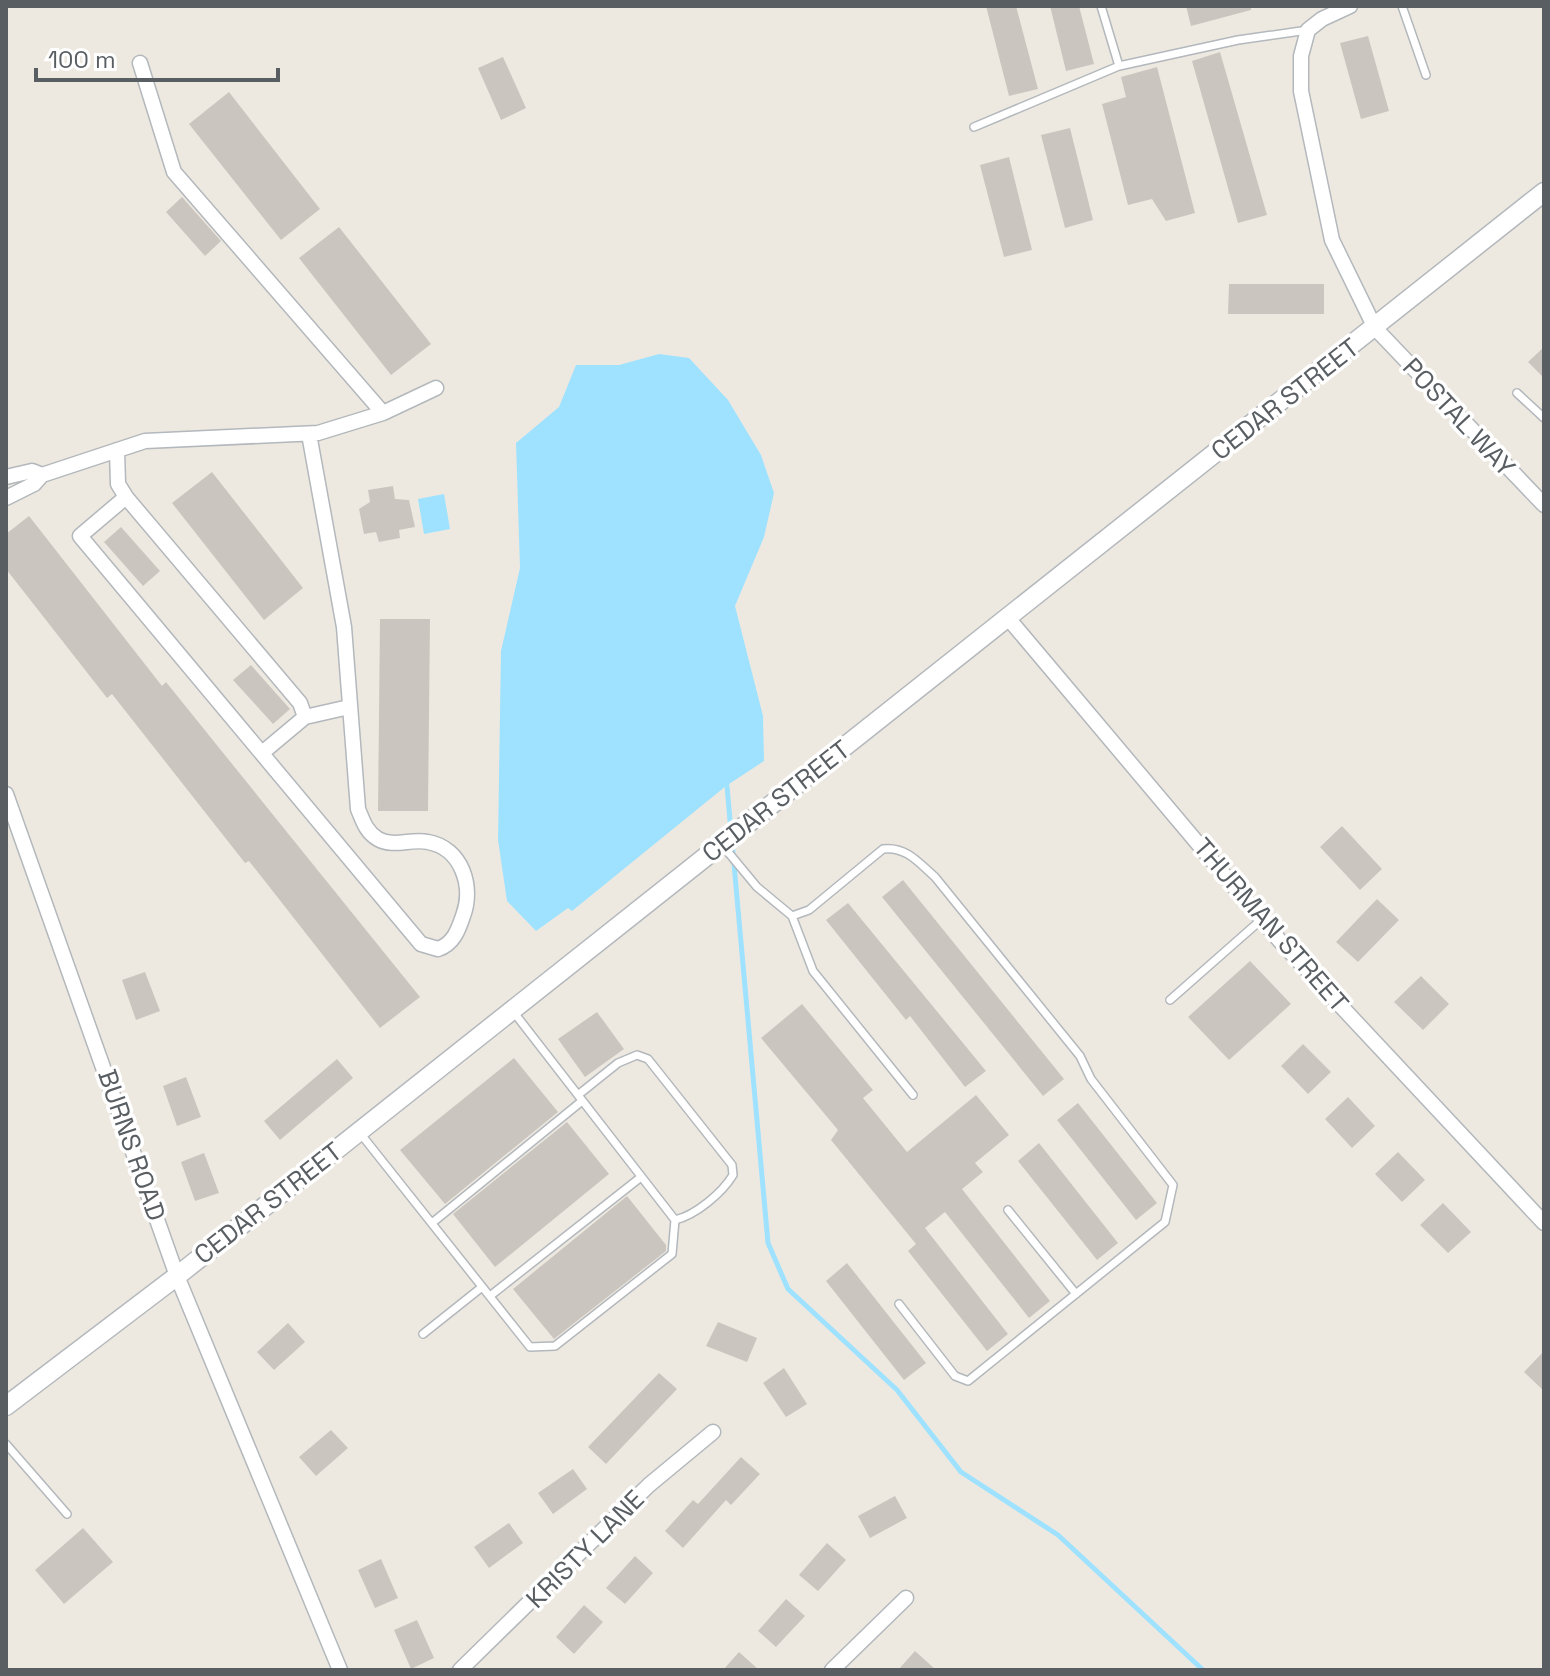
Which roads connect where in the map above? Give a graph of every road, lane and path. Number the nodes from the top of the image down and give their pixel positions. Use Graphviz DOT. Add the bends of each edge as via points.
graph roads {
  1 [pos="1101,6"];
  2 [pos="1350,6"];
  3 [pos="1402,6"];
  4 [pos="1308,30"];
  5 [pos="140,63"];
  6 [pos="1119,66"];
  7 [pos="1426,75"];
  8 [pos="974,127"];
  9 [pos="1544,192"];
  10 [pos="1375,328"];
  11 [pos="436,388"];
  12 [pos="1517,393"];
  13 [pos="383,413"];
  14 [pos="1544,418"];
  15 [pos="309,434"];
  16 [pos="117,450"];
  17 [pos="42,475"];
  18 [pos="6,477"];
  19 [pos="6,497"];
  20 [pos="126,497"];
  21 [pos="6,505"];
  22 [pos="1544,505"];
  23 [pos="1008,618"];
  24 [pos="349,707"];
  25 [pos="305,717"];
  26 [pos="262,753"];
  27 [pos="6,794"];
  28 [pos="721,844"];
  29 [pos="792,916"];
  30 [pos="1262,919"];
  31 [pos="1170,1000"];
  32 [pos="512,1010"];
  33 [pos="913,1095"];
  34 [pos="580,1098"];
  35 [pos="359,1131"];
  36 [pos="641,1177"];
  37 [pos="1008,1210"];
  38 [pos="675,1220"];
  39 [pos="432,1223"];
  40 [pos="1544,1223"];
  41 [pos="177,1276"];
  42 [pos="482,1287"];
  43 [pos="1076,1294"];
  44 [pos="490,1296"];
  45 [pos="899,1304"];
  46 [pos="423,1334"];
  47 [pos="6,1406"];
  48 [pos="713,1432"];
  49 [pos="6,1444"];
  50 [pos="67,1514"];
  51 [pos="906,1598"];
  52 [pos="340,1670"];
  53 [pos="460,1670"];
  54 [pos="832,1670"];
  1 -- 6 [label="lane"];
  2 -- 4 [label="street"];
  3 -- 7 [label="lane"];
  4 -- 6 [label="lane"];
  4 -- 10 [label="street, POSTAL WAY" via="1301,91 1323,206 1332,240"];
  5 -- 13 [label="street" via="174,172"];
  6 -- 8 [label="lane"];
  9 -- 10 [label="street, CEDAR STREET"];
  10 -- 22 [label="street, POSTAL WAY"];
  10 -- 23 [label="street, CEDAR STREET"];
  11 -- 13 [label="street"];
  12 -- 14 [label="lane"];
  13 -- 15 [label="street"];
  15 -- 16 [label="street" via="145,441"];
  15 -- 24 [label="street" via="344,627"];
  16 -- 17 [label="street"];
  16 -- 20 [label="street" via="118,484"];
  17 -- 18 [label="street" via="32,471"];
  17 -- 19 [label="street"];
  19 -- 21 [label="street"];
  20 -- 25 [label="street" via="300,703"];
  20 -- 26 [label="street" via="80,536"];
  23 -- 28 [label="street, CEDAR STREET"];
  23 -- 30 [label="street, THURMAN STREET"];
  24 -- 25 [label="street"];
  24 -- 26 [label="street" via="358,809 365,827 389,843 440,846 463,870 468,890 465,912 446,946 429,949 421,944"];
  25 -- 26 [label="street"];
  27 -- 41 [label="street, BURNS ROAD"];
  28 -- 29 [label="lane" via="757,887"];
  28 -- 32 [label="street, CEDAR STREET"];
  29 -- 33 [label="lane" via="813,971"];
  29 -- 43 [label="lane" via="809,910 883,849 896,848 935,877 1080,1056 1091,1079 1173,1185 1165,1222"];
  30 -- 31 [label="lane"];
  30 -- 40 [label="street, THURMAN STREET"];
  32 -- 34 [label="lane"];
  32 -- 35 [label="street, CEDAR STREET"];
  34 -- 36 [label="lane"];
  34 -- 38 [label="lane" via="618,1063 637,1055 648,1059 732,1165 727,1185"];
  34 -- 39 [label="lane"];
  35 -- 39 [label="lane"];
  35 -- 41 [label="street, CEDAR STREET"];
  36 -- 38 [label="lane"];
  36 -- 44 [label="lane"];
  37 -- 43 [label="lane"];
  38 -- 44 [label="lane" via="672,1254 555,1346 530,1347"];
  39 -- 42 [label="lane"];
  41 -- 47 [label="street, CEDAR STREET"];
  41 -- 52 [label="street, BURNS ROAD"];
  42 -- 44 [label="lane"];
  42 -- 46 [label="lane"];
  43 -- 45 [label="lane" via="968,1381 955,1376"];
  48 -- 53 [label="street, KRISTY LANE" via="649,1485"];
  49 -- 50 [label="lane"];
  51 -- 54 [label="street"];
}
